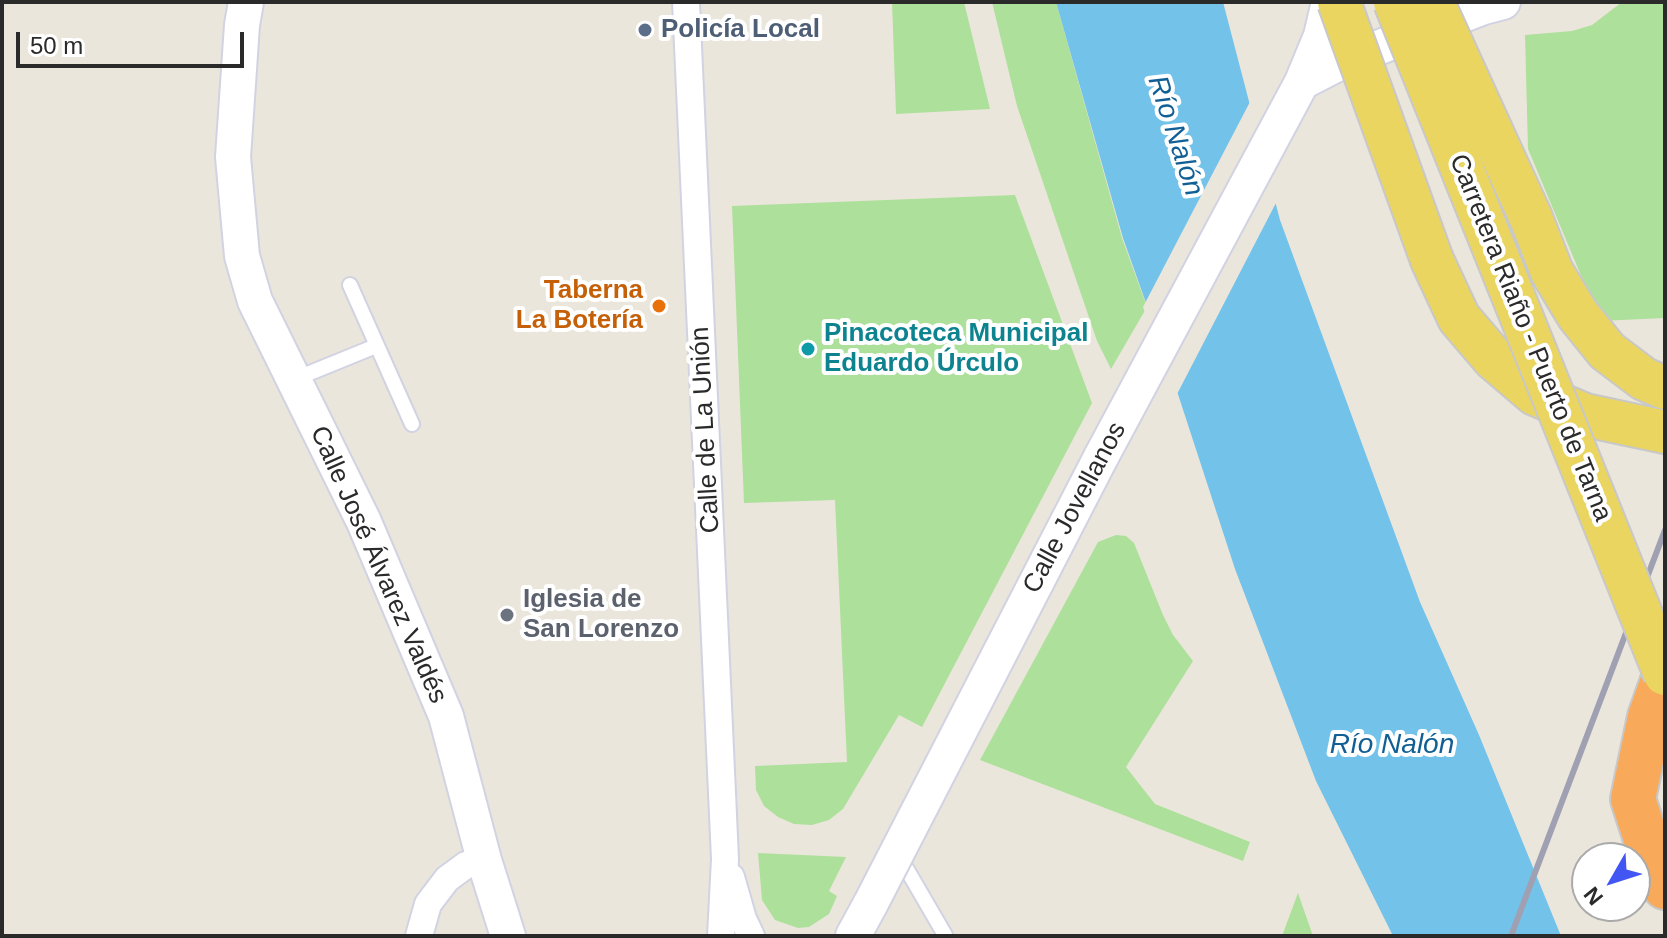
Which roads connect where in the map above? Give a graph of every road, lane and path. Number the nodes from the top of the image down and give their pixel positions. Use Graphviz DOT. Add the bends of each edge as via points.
graph roads {
  1 [pos="246,2"];
  2 [pos="686,2"];
  3 [pos="1329,2"];
  4 [pos="1351,2"];
  5 [pos="1395,2"];
  6 [pos="1430,2"];
  7 [pos="1503,2"];
  8 [pos="1330,19"];
  9 [pos="1302,82"];
  10 [pos="350,285"];
  11 [pos="376,346"];
  12 [pos="292,381"];
  13 [pos="1665,388"];
  14 [pos="412,424"];
  15 [pos="1665,432"];
  16 [pos="1665,674"];
  17 [pos="888,838"];
  18 [pos="725,859"];
  19 [pos="484,860"];
  20 [pos="1665,887"];
  21 [pos="945,935"];
  22 [pos="419,936"];
  23 [pos="508,936"];
  24 [pos="721,936"];
  25 [pos="751,936"];
  26 [pos="853,936"];
  1 -- 12 [label="street, Calle José Álvarez Valdés" via="233,157 242,256 255,301"];
  2 -- 18 [label="street, Calle de La Unión"];
  3 -- 8 [label="street"];
  4 -- 8 [label="street"];
  5 -- 16 [label="main road, Carretera Riaño - Puerto de Tarna, bridge"];
  6 -- 13 [label="main road, bridge" via="1552,272 1578,315 1607,351"];
  7 -- 9 [label="street" via="1341,62"];
  8 -- 9 [label="street, Calle Jovellanos"];
  8 -- 15 [label="main road, bridge" via="1459,318 1494,359 1535,394 1585,415"];
  9 -- 26 [label="street, Calle Jovellanos, bridge"];
  10 -- 11 [label="lane"];
  11 -- 12 [label="lane"];
  11 -- 14 [label="lane"];
  12 -- 19 [label="street, Calle José Álvarez Valdés" via="364,522 446,716"];
  16 -- 20 [label="highway" via="1633,799"];
  17 -- 21 [label="lane"];
  18 -- 24 [label="street, Calle de La Unión"];
  18 -- 25 [label="street, Calle de La Unión"];
  19 -- 22 [label="street" via="447,879 428,904"];
  19 -- 23 [label="street, Calle José Álvarez Valdés"];
}
